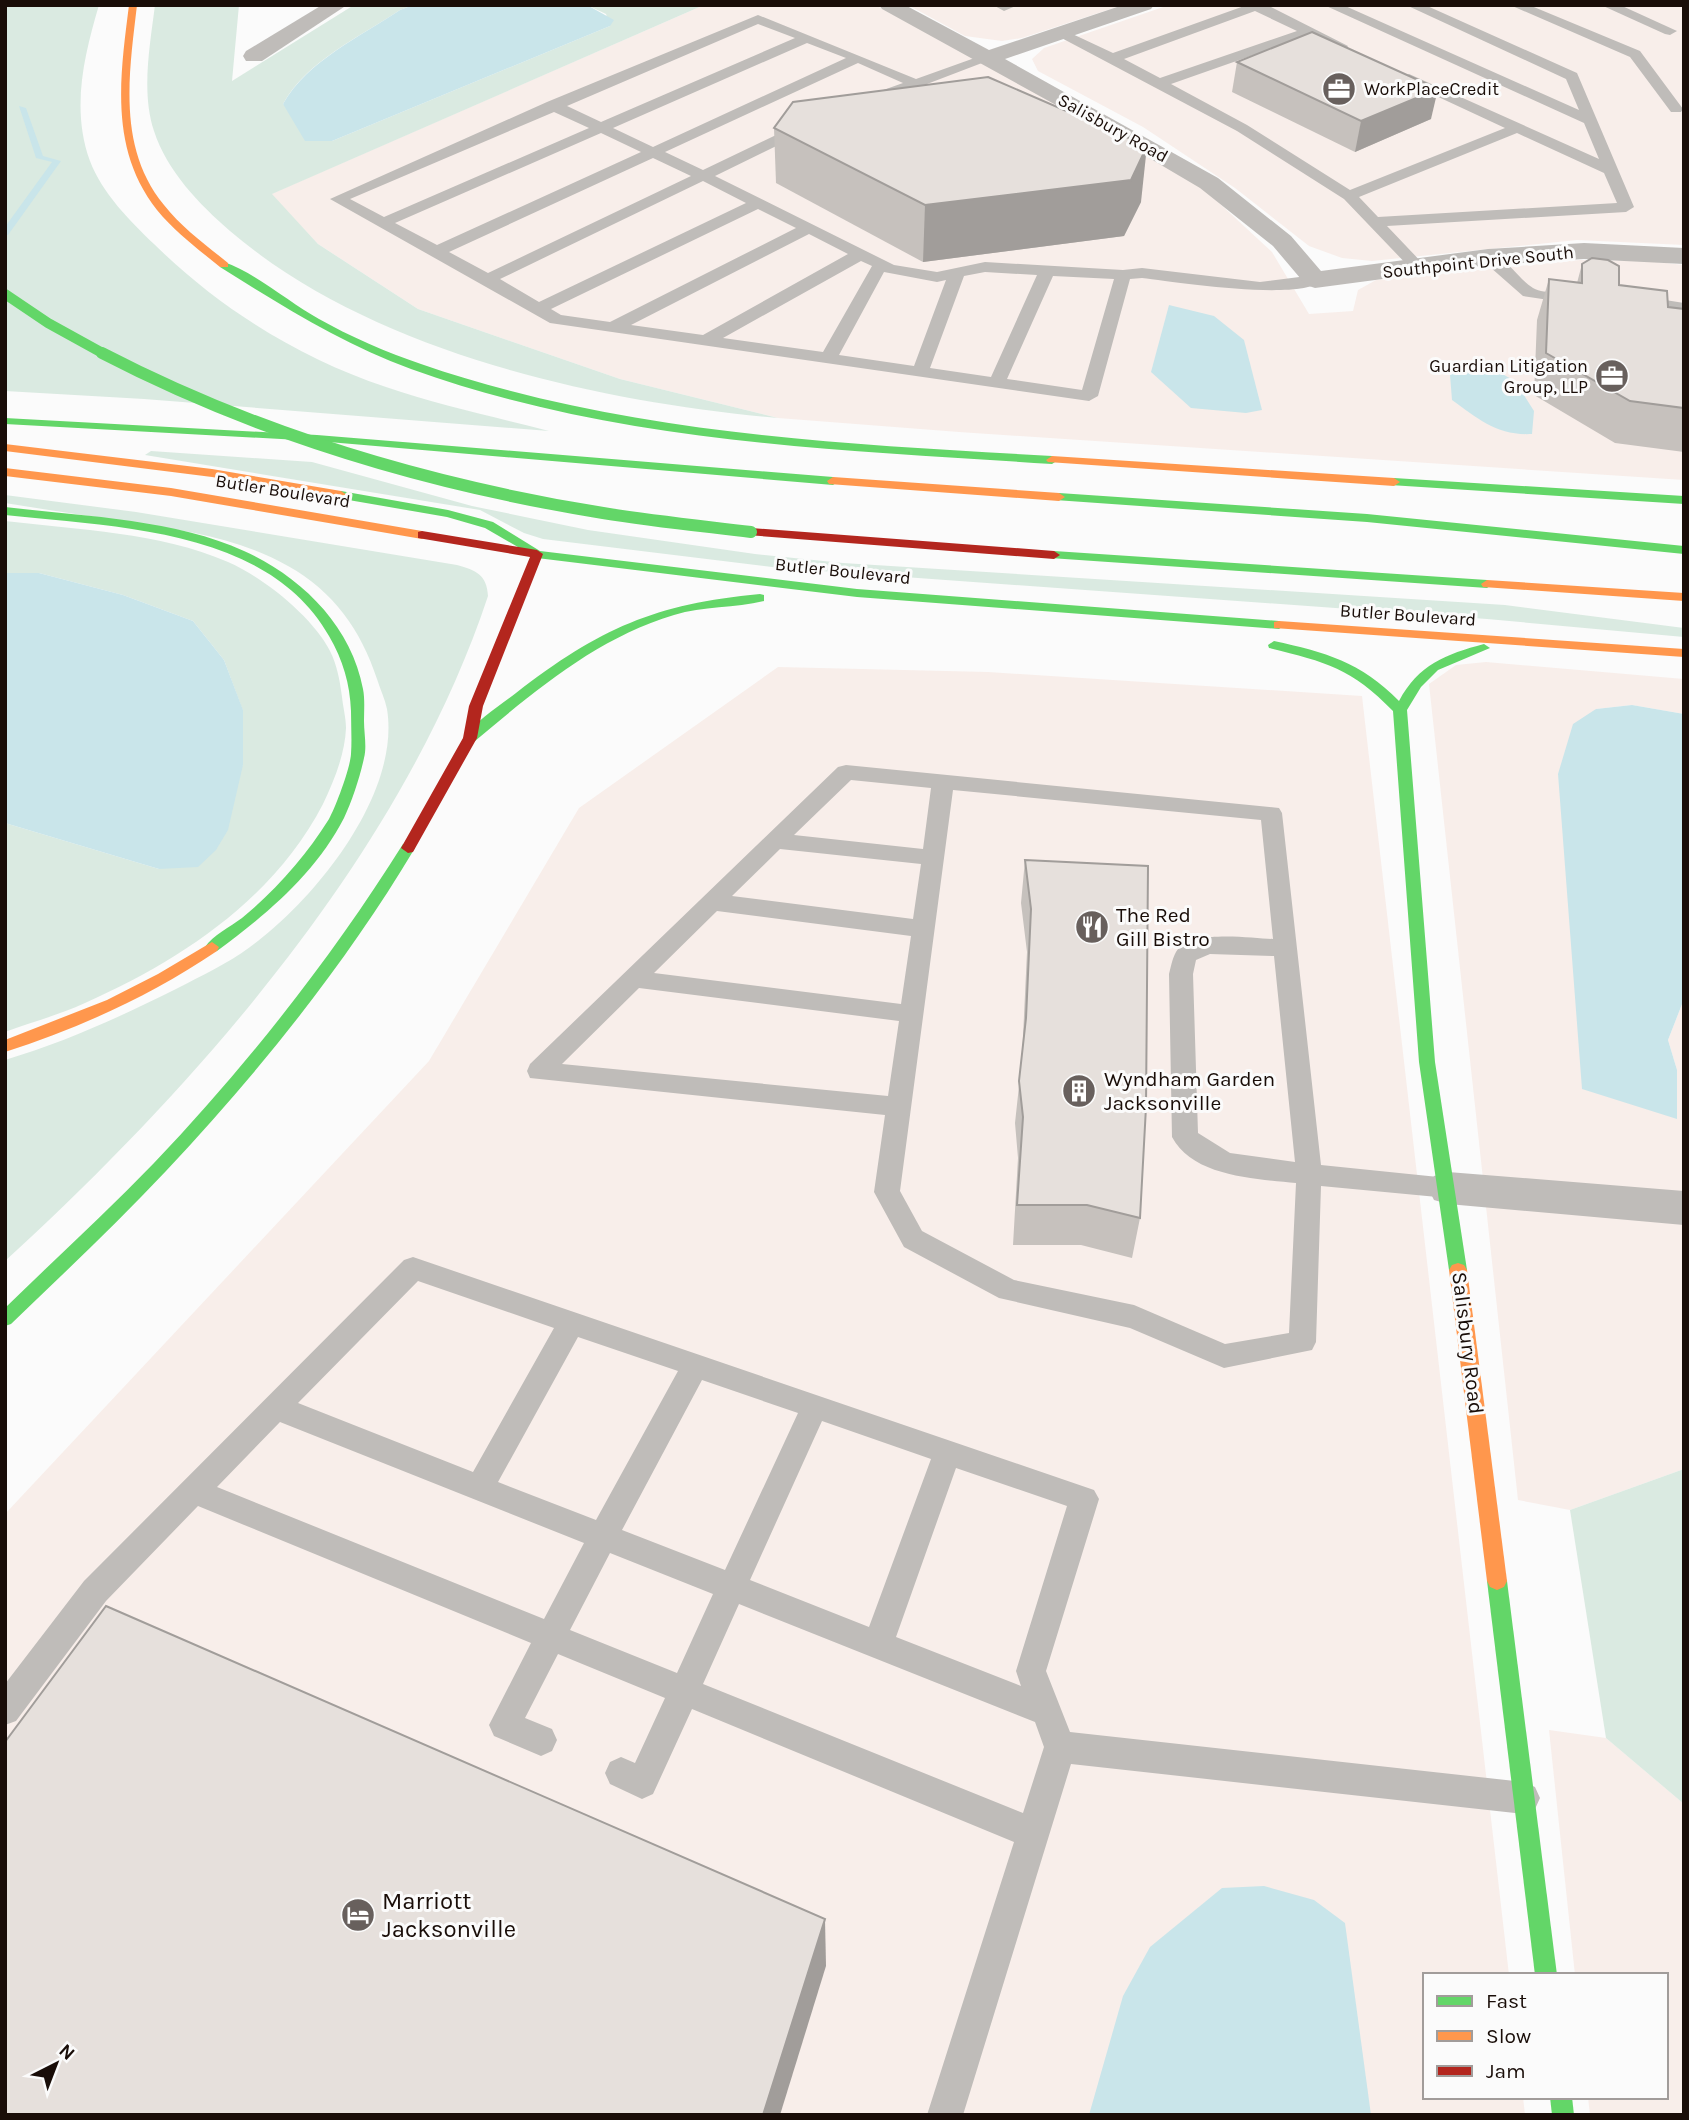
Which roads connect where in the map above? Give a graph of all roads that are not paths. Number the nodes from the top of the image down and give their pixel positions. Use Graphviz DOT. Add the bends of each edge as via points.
graph roads {
  1 [pos="133,5"];
  2 [pos="337,5"];
  3 [pos="889,5"];
  4 [pos="1000,5"];
  5 [pos="1011,5"];
  6 [pos="1144,5"];
  7 [pos="1331,5"];
  8 [pos="1413,5"];
  9 [pos="1517,5"];
  10 [pos="1608,5"];
  11 [pos="1258,6"];
  12 [pos="1684,26"];
  13 [pos="1309,31"];
  14 [pos="1670,32"];
  15 [pos="1061,34"];
  16 [pos="807,38"];
  17 [pos="1358,54"];
  18 [pos="1635,54"];
  19 [pos="254,56"];
  20 [pos="858,58"];
  21 [pos="988,58"];
  22 [pos="1112,58"];
  23 [pos="1395,71"];
  24 [pos="913,83"];
  25 [pos="1159,83"];
  26 [pos="938,92"];
  27 [pos="552,105"];
  28 [pos="1680,110"];
  29 [pos="882,115"];
  30 [pos="821,119"];
  31 [pos="1591,121"];
  32 [pos="1684,127"];
  33 [pos="600,128"];
  34 [pos="1517,128"];
  35 [pos="653,152"];
  36 [pos="1612,171"];
  37 [pos="704,176"];
  38 [pos="1349,196"];
  39 [pos="758,203"];
  40 [pos="1375,222"];
  41 [pos="383,223"];
  42 [pos="809,229"];
  43 [pos="436,251"];
  44 [pos="861,254"];
  45 [pos="1684,256"];
  46 [pos="1488,257"];
  47 [pos="881,264"];
  48 [pos="1418,267"];
  49 [pos="1047,271"];
  50 [pos="957,273"];
  51 [pos="1123,275"];
  52 [pos="488,279"];
  53 [pos="1315,280"];
  54 [pos="5,294"];
  55 [pos="1569,301"];
  56 [pos="1617,305"];
  57 [pos="1681,307"];
  58 [pos="538,309"];
  59 [pos="613,327"];
  60 [pos="705,341"];
  61 [pos="829,358"];
  62 [pos="920,372"];
  63 [pos="997,383"];
  64 [pos="5,421"];
  65 [pos="5,447"];
  66 [pos="867,450"];
  67 [pos="5,471"];
  68 [pos="1005,474"];
  69 [pos="1033,478"];
  70 [pos="1684,500"];
  71 [pos="1226,510"];
  72 [pos="5,511"];
  73 [pos="1684,551"];
  74 [pos="537,554"];
  75 [pos="857,593"];
  76 [pos="1684,597"];
  77 [pos="1128,615"];
  78 [pos="1510,641"];
  79 [pos="1684,653"];
  80 [pos="1400,710"];
  81 [pos="470,738"];
  82 [pos="943,781"];
  83 [pos="775,841"];
  84 [pos="933,858"];
  85 [pos="712,902"];
  86 [pos="923,929"];
  87 [pos="1285,948"];
  88 [pos="634,979"];
  89 [pos="912,1014"];
  90 [pos="5,1046"];
  91 [pos="899,1107"];
  92 [pos="1309,1174"];
  93 [pos="1448,1188"];
  94 [pos="1683,1211"];
  95 [pos="5,1319"];
  96 [pos="572,1322"];
  97 [pos="696,1366"];
  98 [pos="815,1406"];
  99 [pos="275,1407"];
  100 [pos="948,1451"];
  101 [pos="480,1487"];
  102 [pos="193,1491"];
  103 [pos="603,1536"];
  104 [pos="733,1586"];
  105 [pos="550,1637"];
  106 [pos="878,1644"];
  107 [pos="684,1692"];
  108 [pos="5,1710"];
  109 [pos="1046,1710"];
  110 [pos="541,1740"];
  111 [pos="1060,1747"];
  112 [pos="621,1773"];
  113 [pos="1524,1798"];
  114 [pos="1033,1833"];
  115 [pos="1546,1973"];
  116 [pos="945,2115"];
  1 -- 66 [label="main road" via="121,94 123,124 146,190 214,258 265,295 379,352 508,396 670,429"];
  2 -- 19 [label="street"];
  3 -- 21 [label="street, Salisbury Road"];
  4 -- 5 [label="lane"];
  6 -- 15 [label="street"];
  7 -- 31 [label="lane"];
  8 -- 31 [label="lane" via="1572,76"];
  9 -- 18 [label="lane"];
  10 -- 14 [label="lane"];
  11 -- 13 [label="lane"];
  11 -- 22 [label="lane"];
  12 -- 14 [label="lane"];
  13 -- 17 [label="lane"];
  13 -- 25 [label="lane"];
  14 -- 18 [label="lane"];
  15 -- 21 [label="street"];
  15 -- 22 [label="lane"];
  16 -- 20 [label="lane"];
  16 -- 27 [label="lane" via="758,19"];
  16 -- 33 [label="lane"];
  18 -- 28 [label="lane"];
  20 -- 24 [label="lane"];
  20 -- 35 [label="lane"];
  21 -- 24 [label="lane"];
  21 -- 53 [label="street, Salisbury Road" via="1209,183 1282,242"];
  22 -- 25 [label="lane"];
  23 -- 34 [label="lane"];
  24 -- 26 [label="lane"];
  24 -- 29 [label="lane" via="857,104"];
  25 -- 38 [label="lane" via="1242,128"];
  27 -- 33 [label="lane"];
  27 -- 41 [label="lane" via="338,199"];
  28 -- 32 [label="lane"];
  30 -- 37 [label="lane"];
  31 -- 36 [label="lane"];
  33 -- 35 [label="lane"];
  33 -- 41 [label="lane"];
  34 -- 36 [label="lane"];
  34 -- 38 [label="lane"];
  35 -- 37 [label="lane"];
  35 -- 43 [label="lane"];
  36 -- 40 [label="lane" via="1626,207"];
  37 -- 39 [label="lane"];
  37 -- 52 [label="lane"];
  38 -- 40 [label="lane"];
  39 -- 42 [label="lane"];
  39 -- 58 [label="lane"];
  40 -- 48 [label="lane"];
  41 -- 43 [label="lane"];
  42 -- 44 [label="lane"];
  42 -- 59 [label="lane"];
  43 -- 52 [label="lane"];
  44 -- 47 [label="lane"];
  44 -- 60 [label="lane"];
  45 -- 46 [label="street, Southpoint Drive South" via="1584,251"];
  46 -- 48 [label="street, Southpoint Drive South"];
  46 -- 55 [label="lane" via="1529,293 1554,307"];
  47 -- 50 [label="lane" via="937,277"];
  47 -- 61 [label="lane"];
  48 -- 53 [label="street, Southpoint Drive South"];
  49 -- 50 [label="lane" via="985,268"];
  49 -- 51 [label="lane"];
  49 -- 63 [label="lane"];
  50 -- 62 [label="lane"];
  51 -- 53 [label="lane" via="1142,273 1261,286"];
  51 -- 63 [label="lane" via="1088,396"];
  52 -- 58 [label="lane"];
  54 -- 76 [label="main road, bridge" via="110,358 267,425 472,486 583,510 751,532 914,546"];
  56 -- 57 [label="lane"];
  58 -- 59 [label="lane" via="556,319"];
  59 -- 60 [label="lane"];
  60 -- 61 [label="lane"];
  61 -- 62 [label="lane"];
  62 -- 63 [label="lane"];
  64 -- 71 [label="main road" via="317,438"];
  65 -- 74 [label="main road" via="212,473 448,514 489,525"];
  66 -- 68 [label="main road"];
  66 -- 70 [label="main road" via="990,454"];
  67 -- 74 [label="main road, Butler Boulevard" via="171,492"];
  69 -- 71 [label="main road"];
  71 -- 73 [label="main road" via="1367,518"];
  72 -- 90 [label="main road" via="143,528 213,542 267,567 318,608 338,636 353,668 359,702 359,737 342,808 322,843 257,914 171,977 111,1008"];
  74 -- 75 [label="main road, Butler Boulevard"];
  74 -- 81 [label="main road" via="475,706"];
  75 -- 77 [label="main road, Butler Boulevard"];
  75 -- 81 [label="main road" via="705,602 634,621 555,667"];
  77 -- 78 [label="main road, Butler Boulevard"];
  77 -- 80 [label="main road" via="1344,661 1365,673"];
  78 -- 79 [label="main road, Butler Boulevard"];
  78 -- 80 [label="main road" via="1443,658 1429,666"];
  80 -- 93 [label="main road, Salisbury Road" via="1427,1062"];
  81 -- 95 [label="main road" via="375,903 298,1005 159,1168"];
  82 -- 83 [label="lane" via="846,772"];
  82 -- 84 [label="lane"];
  82 -- 87 [label="lane" via="1271,813"];
  83 -- 84 [label="lane"];
  83 -- 85 [label="lane"];
  84 -- 86 [label="lane"];
  85 -- 86 [label="lane"];
  85 -- 88 [label="lane"];
  86 -- 89 [label="lane"];
  87 -- 92 [label="lane"];
  87 -- 92 [label="lane" via="1207,945 1186,955 1181,974 1183,1128 1185,1137 1206,1155 1257,1168"];
  88 -- 89 [label="lane"];
  88 -- 91 [label="lane" via="539,1071"];
  89 -- 91 [label="lane"];
  91 -- 92 [label="lane" via="887,1192 913,1239 1009,1290 1134,1317 1224,1356 1302,1342"];
  92 -- 93 [label="lane"];
  93 -- 94 [label="street"];
  93 -- 113 [label="main road, Salisbury Road"];
  96 -- 97 [label="lane"];
  96 -- 99 [label="lane" via="413,1268"];
  96 -- 101 [label="lane"];
  97 -- 98 [label="lane"];
  97 -- 103 [label="lane"];
  98 -- 100 [label="lane"];
  98 -- 104 [label="lane"];
  99 -- 101 [label="lane"];
  99 -- 102 [label="lane"];
  100 -- 106 [label="lane"];
  100 -- 109 [label="lane" via="1084,1499 1031,1671"];
  101 -- 103 [label="lane"];
  102 -- 105 [label="lane"];
  102 -- 108 [label="lane" via="95,1591"];
  103 -- 104 [label="lane"];
  103 -- 105 [label="lane"];
  104 -- 106 [label="lane"];
  104 -- 107 [label="lane"];
  105 -- 107 [label="lane"];
  105 -- 110 [label="lane" via="505,1725"];
  106 -- 109 [label="lane"];
  107 -- 112 [label="lane" via="642,1783"];
  107 -- 114 [label="lane"];
  109 -- 111 [label="lane"];
  111 -- 113 [label="lane"];
  111 -- 114 [label="lane"];
  113 -- 115 [label="main road, Salisbury Road"];
  114 -- 116 [label="lane"];
}
